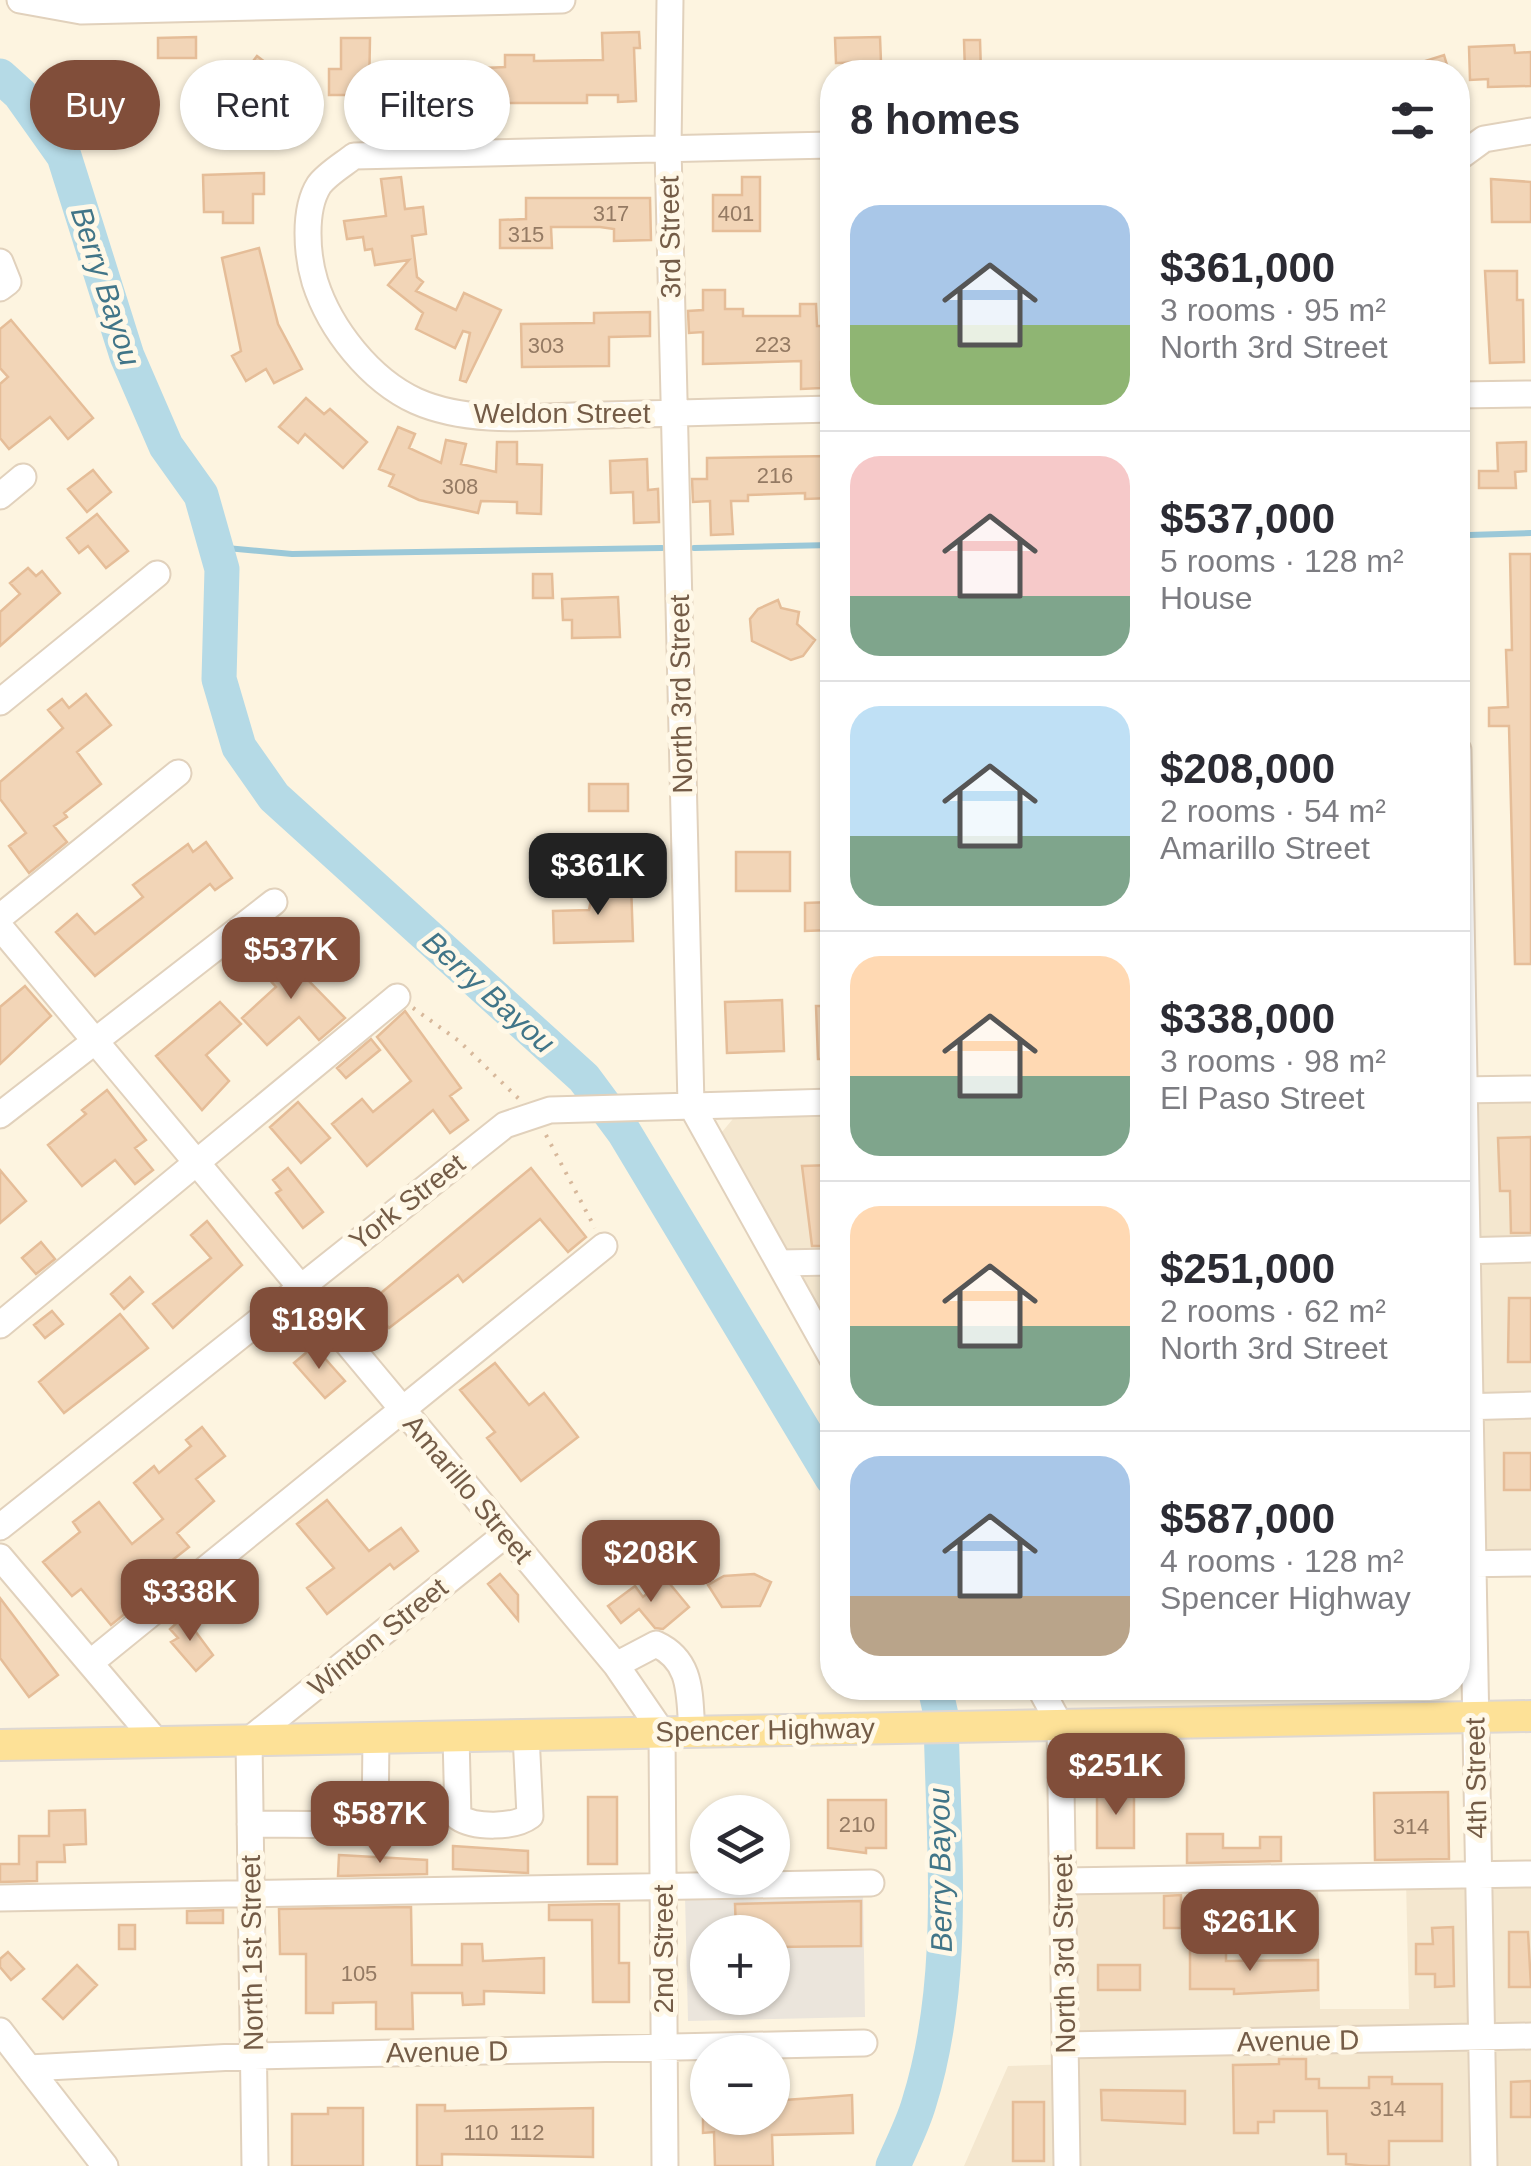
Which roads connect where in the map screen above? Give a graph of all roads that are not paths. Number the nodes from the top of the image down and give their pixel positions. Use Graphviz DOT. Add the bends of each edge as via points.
graph roads {
  1 [pos="20,0"];
  2 [pos="562,0"];
  3 [pos="670,0"];
  4 [pos="1531,131"];
  5 [pos="820,146"];
  6 [pos="668,148"];
  7 [pos="1470,149"];
  8 [pos="1531,394"];
  9 [pos="1470,395"];
  10 [pos="820,409"];
  11 [pos="674,413"];
  12 [pos="23,477"];
  13 [pos="0,496"];
  14 [pos="157,574"];
  15 [pos="0,702"];
  16 [pos="178,774"];
  17 [pos="274,902"];
  18 [pos="0,917"];
  19 [pos="0,926"];
  20 [pos="397,997"];
  21 [pos="93,1038"];
  22 [pos="1531,1089"];
  23 [pos="1470,1090"];
  24 [pos="820,1102"];
  25 [pos="691,1105"];
  26 [pos="0,1115"];
  27 [pos="196,1162"];
  28 [pos="604,1246"];
  29 [pos="1531,1249"];
  30 [pos="1470,1251"];
  31 [pos="820,1262"];
  32 [pos="780,1264"];
  33 [pos="300,1286"];
  34 [pos="0,1325"];
  35 [pos="820,1336"];
  36 [pos="1531,1406"];
  37 [pos="1470,1407"];
  38 [pos="402,1409"];
  39 [pos="0,1526"];
  40 [pos="506,1534"];
  41 [pos="0,1557"];
  42 [pos="1531,1563"];
  43 [pos="1470,1564"];
  44 [pos="1470,1632"];
  45 [pos="90,1664"];
  46 [pos="616,1665"];
  47 [pos="1046,1700"];
  48 [pos="1531,1716"];
  49 [pos="1475,1717"];
  50 [pos="1060,1725"];
  51 [pos="677,1732"];
  52 [pos="526,1735"];
  53 [pos="456,1736"];
  54 [pos="376,1737"];
  55 [pos="249,1740"];
  56 [pos="156,1742"];
  57 [pos="0,1744"];
  58 [pos="250,1824"];
  59 [pos="1531,1874"];
  60 [pos="1478,1875"];
  61 [pos="1062,1880"];
  62 [pos="871,1884"];
  63 [pos="663,1887"];
  64 [pos="251,1894"];
  65 [pos="0,1898"];
  66 [pos="0,2031"];
  67 [pos="1531,2036"];
  68 [pos="1481,2037"];
  69 [pos="864,2043"];
  70 [pos="1065,2045"];
  71 [pos="664,2048"];
  72 [pos="254,2056"];
  73 [pos="29,2068"];
  74 [pos="105,2166"];
  75 [pos="255,2166"];
  76 [pos="666,2166"];
  77 [pos="1067,2166"];
  78 [pos="1484,2166"];
  1 -- 2 [label="street" via="80,10"];
  3 -- 6 [label="street, 3rd Street"];
  4 -- 7 [label="street"];
  5 -- 6 [label="street, Weldon Street"];
  6 -- 11 [label="street, 3rd Street"];
  6 -- 11 [label="street, Weldon Street" via="354,156 318,186 309,260 348,344 381,379 416,401 460,414 524,417"];
  8 -- 9 [label="street"];
  10 -- 11 [label="street, Weldon Street"];
  11 -- 25 [label="street, North 3rd Street"];
  12 -- 13 [label="street"];
  14 -- 15 [label="street"];
  16 -- 18 [label="street"];
  17 -- 21 [label="street"];
  19 -- 21 [label="street, Amarillo Street"];
  20 -- 27 [label="street"];
  21 -- 26 [label="street"];
  21 -- 27 [label="street, Amarillo Street"];
  22 -- 23 [label="street"];
  24 -- 25 [label="street, York Street"];
  25 -- 32 [label="street, North 3rd Street"];
  25 -- 33 [label="street, York Street" via="542,1112 505,1125"];
  27 -- 33 [label="street, Amarillo Street"];
  27 -- 34 [label="street"];
  28 -- 38 [label="street"];
  29 -- 30 [label="street"];
  31 -- 32 [label="street"];
  32 -- 35 [label="street, North 3rd Street"];
  33 -- 38 [label="street, Amarillo Street"];
  33 -- 39 [label="street, York Street"];
  36 -- 37 [label="street"];
  38 -- 40 [label="street, Amarillo Street"];
  38 -- 45 [label="street"];
  40 -- 46 [label="street, Amarillo Street"];
  40 -- 55 [label="street, Winton Street"];
  41 -- 45 [label="street"];
  42 -- 43 [label="street"];
  44 -- 49 [label="street, 4th Street"];
  45 -- 56 [label="street"];
  46 -- 51 [label="street, Amarillo Street"];
  46 -- 51 [label="street, 2nd Street" via="656,1644 674,1652 686,1675"];
  47 -- 50 [label="street, North 3rd Street"];
  48 -- 49 [label="main road, Spencer Highway"];
  49 -- 50 [label="main road, Spencer Highway"];
  49 -- 60 [label="street, 4th Street"];
  50 -- 51 [label="main road, Spencer Highway"];
  50 -- 61 [label="street, North 3rd Street"];
  51 -- 52 [label="main road, Spencer Highway"];
  51 -- 63 [label="street, 2nd Street"];
  52 -- 53 [label="main road, Spencer Highway"];
  52 -- 53 [label="street" via="530,1816 480,1824 458,1817"];
  53 -- 54 [label="main road, Spencer Highway"];
  54 -- 55 [label="main road, Spencer Highway"];
  54 -- 58 [label="street" via="374,1826"];
  55 -- 56 [label="main road, Spencer Highway"];
  55 -- 58 [label="street, North 1st Street"];
  56 -- 57 [label="main road, Spencer Highway"];
  58 -- 64 [label="street, North 1st Street"];
  59 -- 60 [label="street"];
  60 -- 61 [label="street"];
  60 -- 68 [label="street, 4th Street"];
  61 -- 70 [label="street, North 3rd Street"];
  62 -- 63 [label="street"];
  63 -- 64 [label="street"];
  63 -- 71 [label="street, 2nd Street"];
  64 -- 65 [label="street"];
  64 -- 72 [label="street, North 1st Street"];
  66 -- 73 [label="street"];
  67 -- 68 [label="street, Avenue D"];
  68 -- 70 [label="street, Avenue D"];
  68 -- 78 [label="street, 4th Street"];
  69 -- 71 [label="street, Avenue D"];
  70 -- 77 [label="street, North 3rd Street"];
  71 -- 72 [label="street, Avenue D"];
  71 -- 76 [label="street, 2nd Street"];
  72 -- 73 [label="street, Avenue D"];
  72 -- 75 [label="street, North 1st Street"];
  73 -- 74 [label="street"];
}
